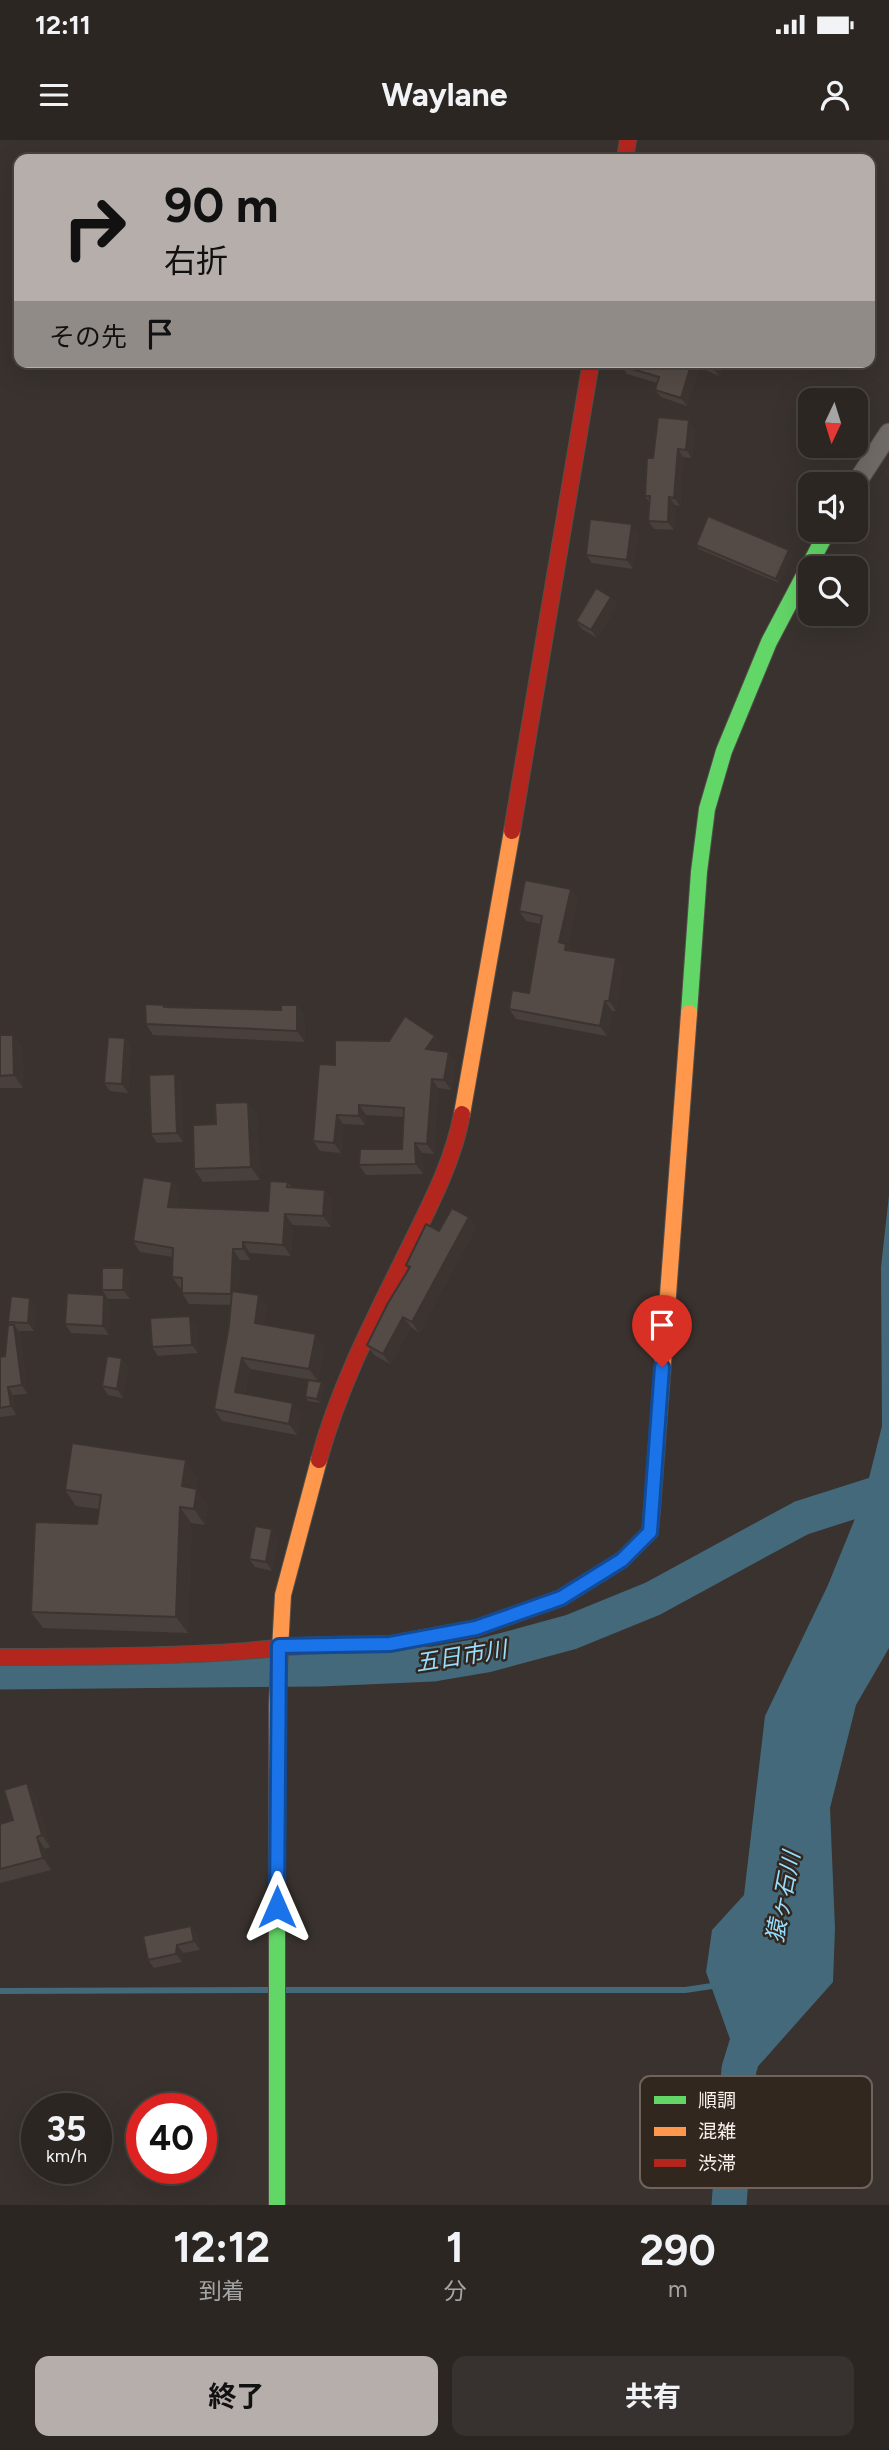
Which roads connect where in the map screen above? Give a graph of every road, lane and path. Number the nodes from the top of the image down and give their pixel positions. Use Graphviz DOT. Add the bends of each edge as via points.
graph roads {
  1 [pos="590,368"];
  2 [pos="889,433"];
  3 [pos="864,472"];
  4 [pos="822,542"];
  5 [pos="279,1651"];
  6 [pos="0,1657"];
  7 [pos="277,2205"];
  1 -- 5 [label="street" via="460,1119 443,1178 356,1356 328,1427 283,1595"];
  2 -- 3 [label="street"];
  4 -- 5 [label="street" via="769,642 724,751 707,809 650,1532 622,1560 561,1598 476,1628 390,1644"];
  5 -- 6 [label="street"];
  5 -- 7 [label="street"];
}
